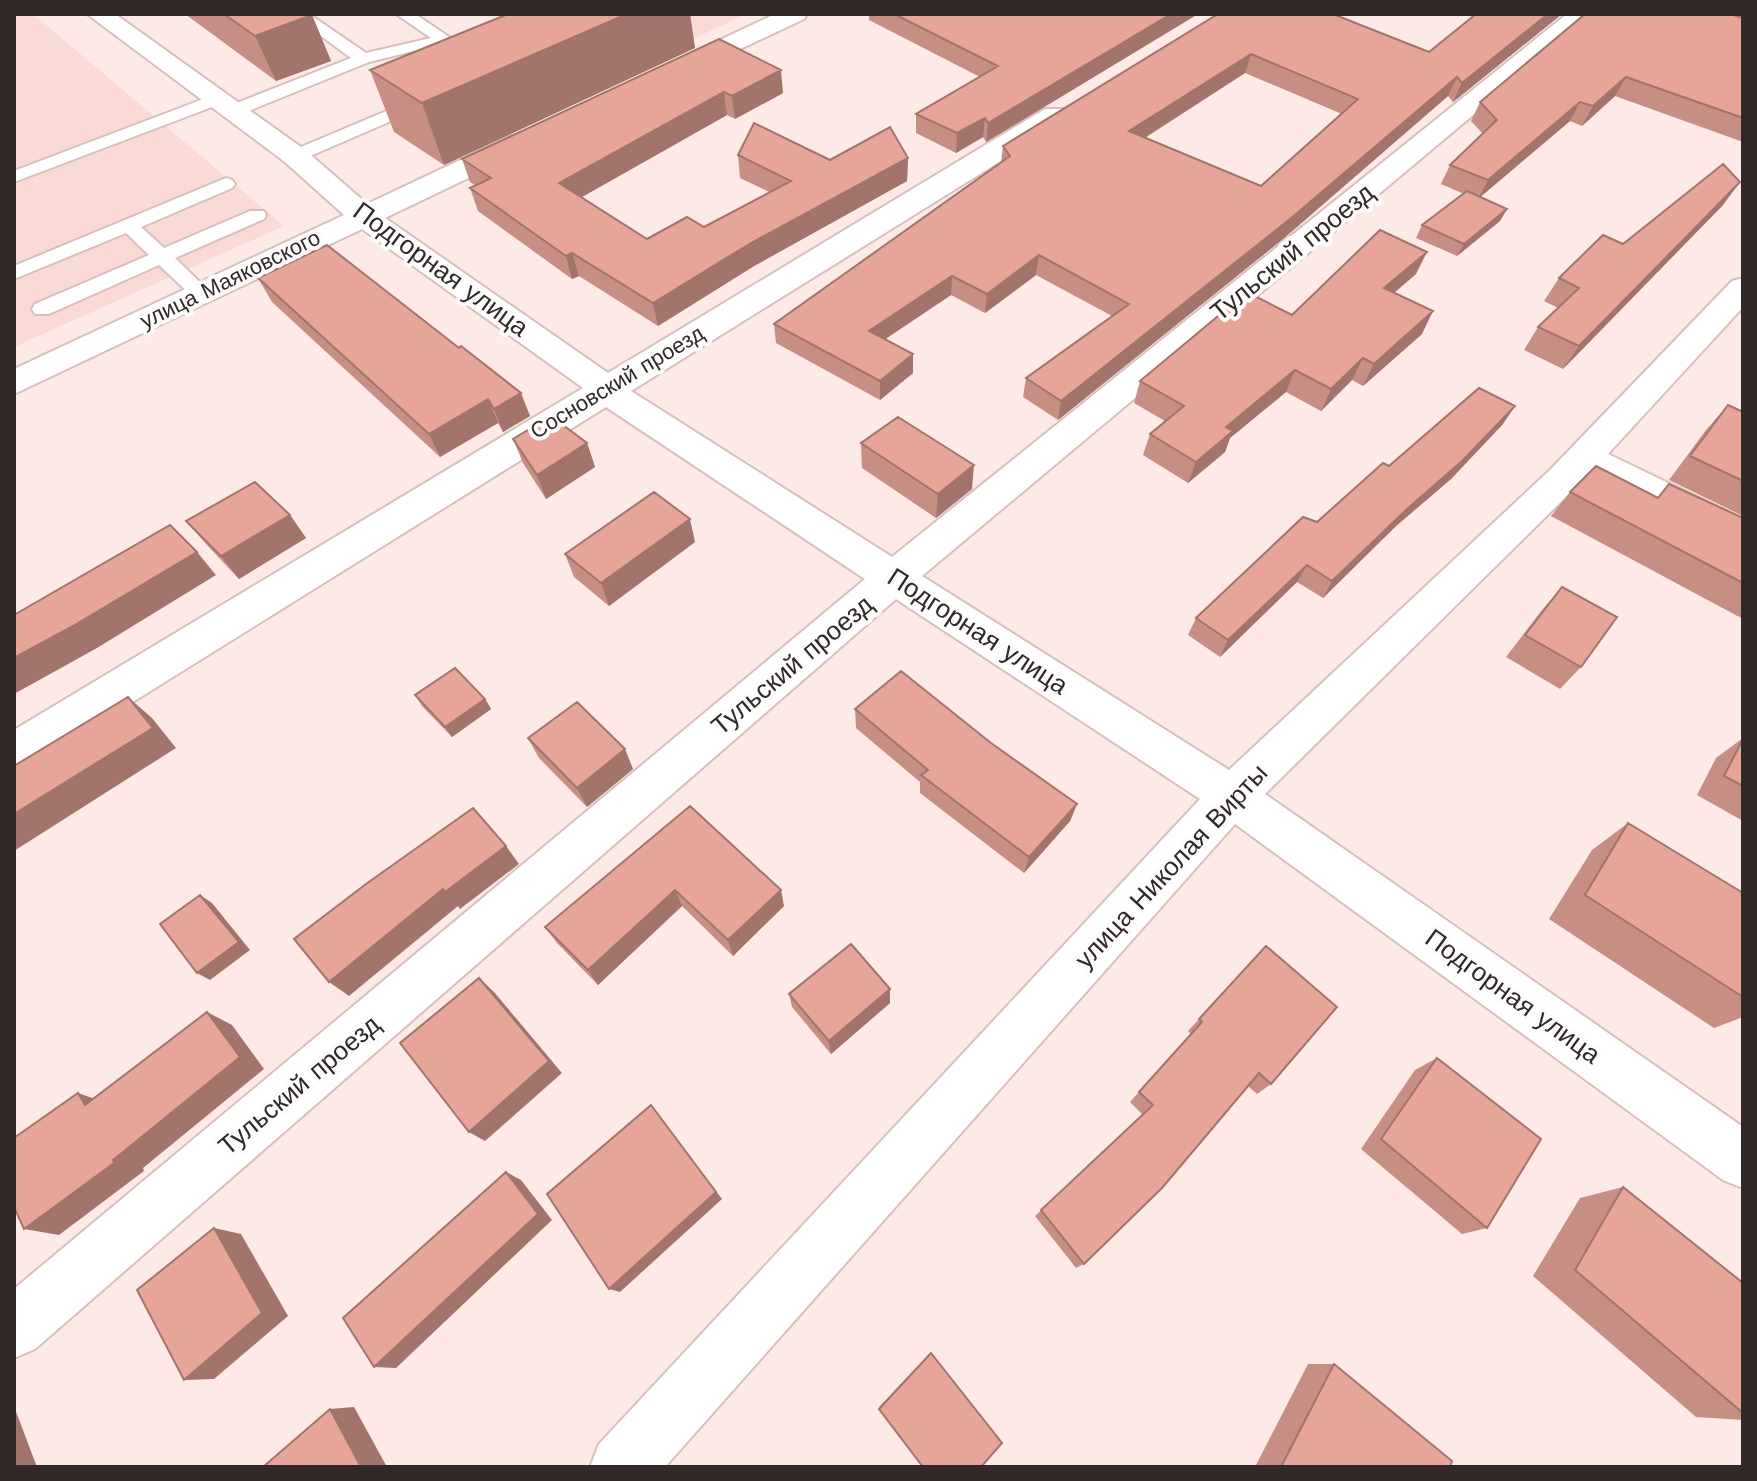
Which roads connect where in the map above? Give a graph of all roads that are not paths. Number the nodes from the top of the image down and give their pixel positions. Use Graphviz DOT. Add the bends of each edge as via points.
graph roads {
  1 [pos="99,14"];
  2 [pos="299,14"];
  3 [pos="404,14"];
  4 [pos="795,14"];
  5 [pos="1582,14"];
  6 [pos="363,59"];
  7 [pos="654,80"];
  8 [pos="435,96"];
  9 [pos="1087,96"];
  10 [pos="222,106"];
  11 [pos="542,133"];
  12 [pos="295,156"];
  13 [pos="14,177"];
  14 [pos="226,184"];
  15 [pos="257,215"];
  16 [pos="363,216"];
  17 [pos="128,225"];
  18 [pos="162,257"];
  19 [pos="14,273"];
  20 [pos="1743,289"];
  21 [pos="201,294"];
  22 [pos="42,309"];
  23 [pos="14,383"];
  24 [pos="605,389"];
  25 [pos="1584,457"];
  26 [pos="1743,536"];
  27 [pos="895,577"];
  28 [pos="14,753"];
  29 [pos="1232,796"];
  30 [pos="1743,1160"];
  31 [pos="14,1328"];
  32 [pos="622,1467"];
  1 -- 10 [label="street, Подгорная улица"];
  2 -- 6 [label="lane"];
  3 -- 6 [label="lane" via="444,39"];
  4 -- 7 [label="street"];
  5 -- 27 [label="street, Тульский проезд"];
  6 -- 10 [label="lane"];
  8 -- 12 [label="lane"];
  9 -- 24 [label="street, Сосновский проезд"];
  10 -- 12 [label="street, Подгорная улица"];
  10 -- 13 [label="lane"];
  11 -- 16 [label="street, улица Маяковского"];
  12 -- 16 [label="street, Подгорная улица"];
  14 -- 17 [label="lane"];
  15 -- 18 [label="lane"];
  16 -- 21 [label="street, улица Маяковского"];
  16 -- 24 [label="street, Подгорная улица"];
  17 -- 18 [label="lane"];
  17 -- 19 [label="lane"];
  18 -- 21 [label="lane"];
  18 -- 22 [label="lane"];
  20 -- 25 [label="street, улица Николая Вирты"];
  21 -- 23 [label="street, улица Маяковского"];
  24 -- 27 [label="street, Подгорная улица"];
  24 -- 28 [label="street, Сосновский проезд"];
  25 -- 26 [label="street"];
  25 -- 29 [label="street, улица Николая Вирты"];
  27 -- 29 [label="street, Подгорная улица"];
  27 -- 31 [label="street, Тульский проезд"];
  29 -- 30 [label="street, Подгорная улица"];
  29 -- 32 [label="street, улица Николая Вирты"];
}
